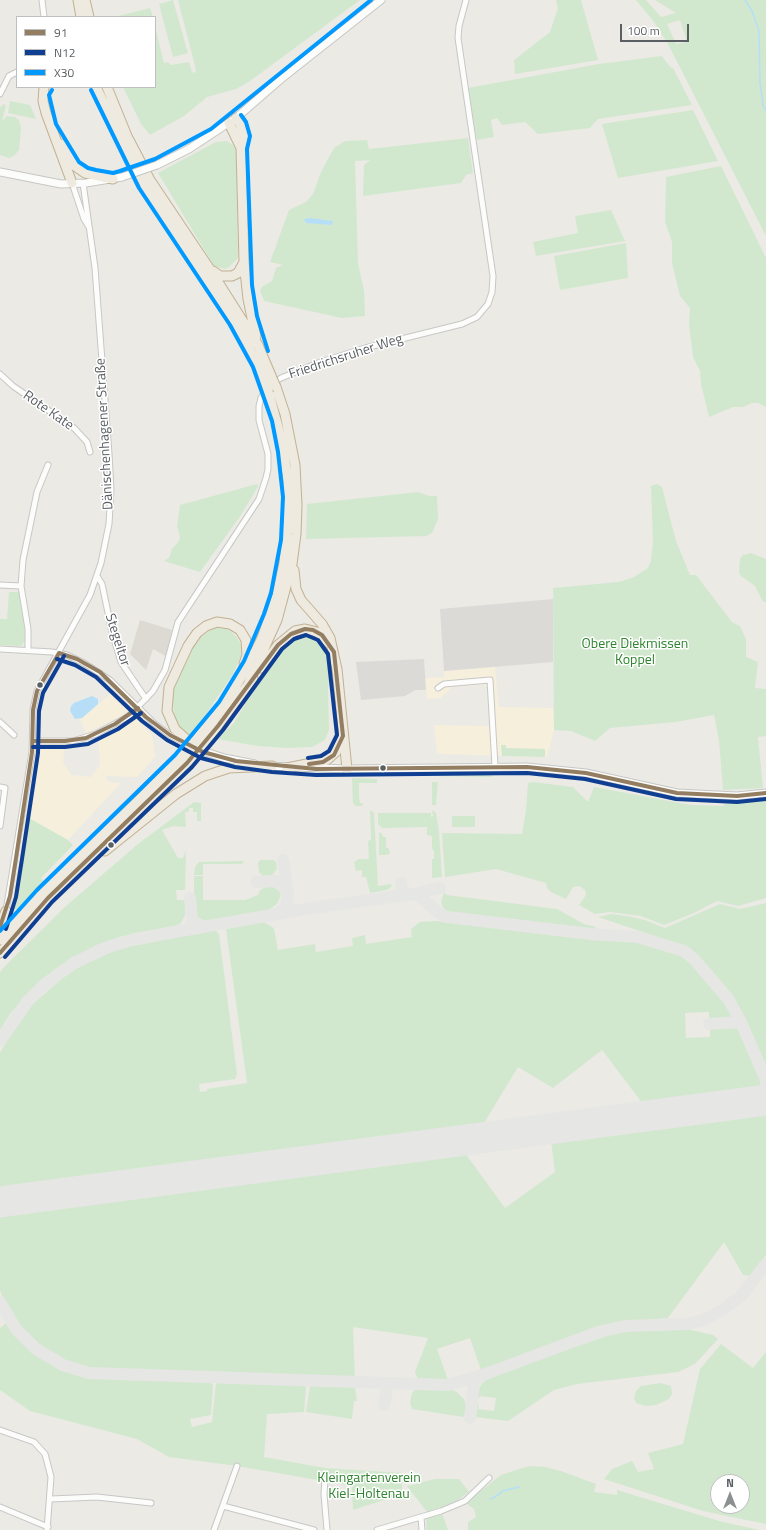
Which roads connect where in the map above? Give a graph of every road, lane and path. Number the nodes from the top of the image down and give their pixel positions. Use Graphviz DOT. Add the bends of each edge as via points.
graph roads {
  1 [pos="42,0"];
  2 [pos="74,0"];
  3 [pos="78,0"];
  4 [pos="85,0"];
  5 [pos="381,0"];
  6 [pos="466,0"];
  7 [pos="44,16"];
  8 [pos="74,16"];
  9 [pos="81,16"];
  10 [pos="89,16"];
  11 [pos="16,73"];
  12 [pos="96,88"];
  13 [pos="100,88"];
  14 [pos="108,88"];
  15 [pos="44,89"];
  16 [pos="0,94"];
  17 [pos="232,120"];
  18 [pos="51,127"];
  19 [pos="120,138"];
  20 [pos="75,166"];
  21 [pos="0,172"];
  22 [pos="118,178"];
  23 [pos="83,183"];
  24 [pos="72,184"];
  25 [pos="89,227"];
  26 [pos="244,262"];
  27 [pos="209,268"];
  28 [pos="258,345"];
  29 [pos="0,374"];
  30 [pos="269,380"];
  31 [pos="90,452"];
  32 [pos="48,465"];
  33 [pos="293,556"];
  34 [pos="97,576"];
  35 [pos="0,585"];
  36 [pos="22,586"];
  37 [pos="0,649"];
  38 [pos="28,650"];
  39 [pos="334,652"];
  40 [pos="59,653"];
  41 [pos="239,680"];
  42 [pos="249,682"];
  43 [pos="438,688"];
  44 [pos="146,700"];
  45 [pos="138,708"];
  46 [pos="0,722"];
  47 [pos="14,736"];
  48 [pos="343,736"];
  49 [pos="203,738"];
  50 [pos="33,740"];
  51 [pos="197,749"];
  52 [pos="183,761"];
  53 [pos="272,766"];
  54 [pos="495,766"];
  55 [pos="287,768"];
  56 [pos="347,769"];
  57 [pos="0,787"];
  58 [pos="766,793"];
  59 [pos="0,826"];
  60 [pos="62,885"];
  61 [pos="6,911"];
  62 [pos="0,927"];
  63 [pos="0,940"];
  64 [pos="0,953"];
  65 [pos="0,1430"];
  66 [pos="238,1466"];
  67 [pos="489,1478"];
  68 [pos="325,1479"];
  69 [pos="51,1500"];
  70 [pos="151,1503"];
  71 [pos="223,1506"];
  72 [pos="0,1507"];
  73 [pos="421,1517"];
  74 [pos="47,1529"];
  75 [pos="214,1530"];
  76 [pos="314,1530"];
  77 [pos="328,1530"];
  78 [pos="377,1530"];
  79 [pos="422,1530"];
  1 -- 7 [label="street"];
  2 -- 8 [label="highway"];
  3 -- 9 [label="highway"];
  4 -- 10 [label="highway"];
  5 -- 17 [label="street"];
  6 -- 44 [label="street, Friedrichsruher Weg" via="458,26 458,38 493,276 488,304 477,317 462,324 365,348 318,363 281,378 264,392 259,406 259,420 268,454 268,469 259,498 178,622 165,670"];
  11 -- 16 [label="street" via="10,76"];
  12 -- 19 [label="highway"];
  13 -- 19 [label="highway"];
  14 -- 27 [label="highway" via="127,136 150,180"];
  15 -- 18 [label="highway" via="46,113"];
  17 -- 22 [label="street, bridge" via="189,149 157,165"];
  17 -- 26 [label="highway" via="243,131 244,139 241,148"];
  18 -- 20 [label="highway"];
  18 -- 24 [label="highway"];
  19 -- 30 [label="highway" via="152,199 235,322"];
  20 -- 22 [label="highway" via="85,173"];
  20 -- 24 [label="highway"];
  21 -- 24 [label="street"];
  22 -- 23 [label="street"];
  23 -- 24 [label="street"];
  23 -- 25 [label="street, Dänischenhagener Straße"];
  24 -- 25 [label="street, Dänischenhagener Straße"];
  25 -- 34 [label="street, Dänischenhagener Straße" via="95,268 111,490 109,524"];
  26 -- 27 [label="highway" via="238,273 228,277 220,276"];
  26 -- 28 [label="highway" via="248,299"];
  27 -- 28 [label="highway"];
  28 -- 30 [label="highway"];
  29 -- 31 [label="street, Rote Kate" via="13,386 74,428 87,442"];
  30 -- 33 [label="highway, bridge" via="276,387 285,414 294,465 297,505"];
  30 -- 41 [label="highway, bridge" via="269,394 278,419 286,467 289,497 287,541 270,616"];
  32 -- 36 [label="street" via="37,492 23,560"];
  33 -- 39 [label="highway" via="296,589 301,600 328,633"];
  33 -- 42 [label="highway" via="277,620"];
  34 -- 40 [label="street, Dänischenhagener Straße" via="77,622"];
  34 -- 44 [label="street, Stegeltor" via="102,584 121,662"];
  35 -- 36 [label="street"];
  36 -- 38 [label="street"];
  37 -- 38 [label="street"];
  38 -- 40 [label="street"];
  39 -- 42 [label="highway" via="326,638 317,632 305,629 295,631 278,645"];
  39 -- 48 [label="highway"];
  40 -- 45 [label="street" via="77,659 100,672"];
  40 -- 50 [label="street, Dänischenhagener Straße" via="38,691 33,710"];
  41 -- 49 [label="highway"];
  41 -- 51 [label="highway" via="248,648 244,634 235,626 224,622 202,628 188,646 177,667 169,687 166,705 168,718 175,729"];
  42 -- 49 [label="highway"];
  43 -- 54 [label="street" via="444,684 490,680"];
  44 -- 45 [label="street, Friedrichsruher Weg"];
  45 -- 50 [label="street, Friedrichsruher Weg" via="102,731 74,741"];
  45 -- 51 [label="street" via="170,735"];
  46 -- 47 [label="street"];
  48 -- 55 [label="highway" via="336,752 327,760"];
  48 -- 56 [label="highway"];
  49 -- 52 [label="highway, bridge"];
  50 -- 61 [label="street, Dänischenhagener Straße"];
  51 -- 53 [label="street" via="236,761"];
  52 -- 60 [label="highway"];
  52 -- 63 [label="highway" via="41,894"];
  53 -- 55 [label="street"];
  53 -- 60 [label="highway" via="237,767 205,776 176,794 78,876"];
  54 -- 56 [label="street"];
  54 -- 58 [label="street" via="586,773 677,794 723,796"];
  55 -- 56 [label="street"];
  57 -- 59 [label="street" via="5,788"];
  60 -- 64 [label="highway"];
  61 -- 62 [label="highway"];
  65 -- 69 [label="street" via="34,1442 45,1454 51,1471"];
  66 -- 71 [label="street"];
  67 -- 73 [label="street" via="465,1501"];
  68 -- 77 [label="street"];
  69 -- 70 [label="street" via="97,1497"];
  69 -- 74 [label="street"];
  71 -- 75 [label="street"];
  71 -- 76 [label="street"];
  72 -- 74 [label="street"];
  73 -- 78 [label="street"];
  73 -- 79 [label="street"];
}
